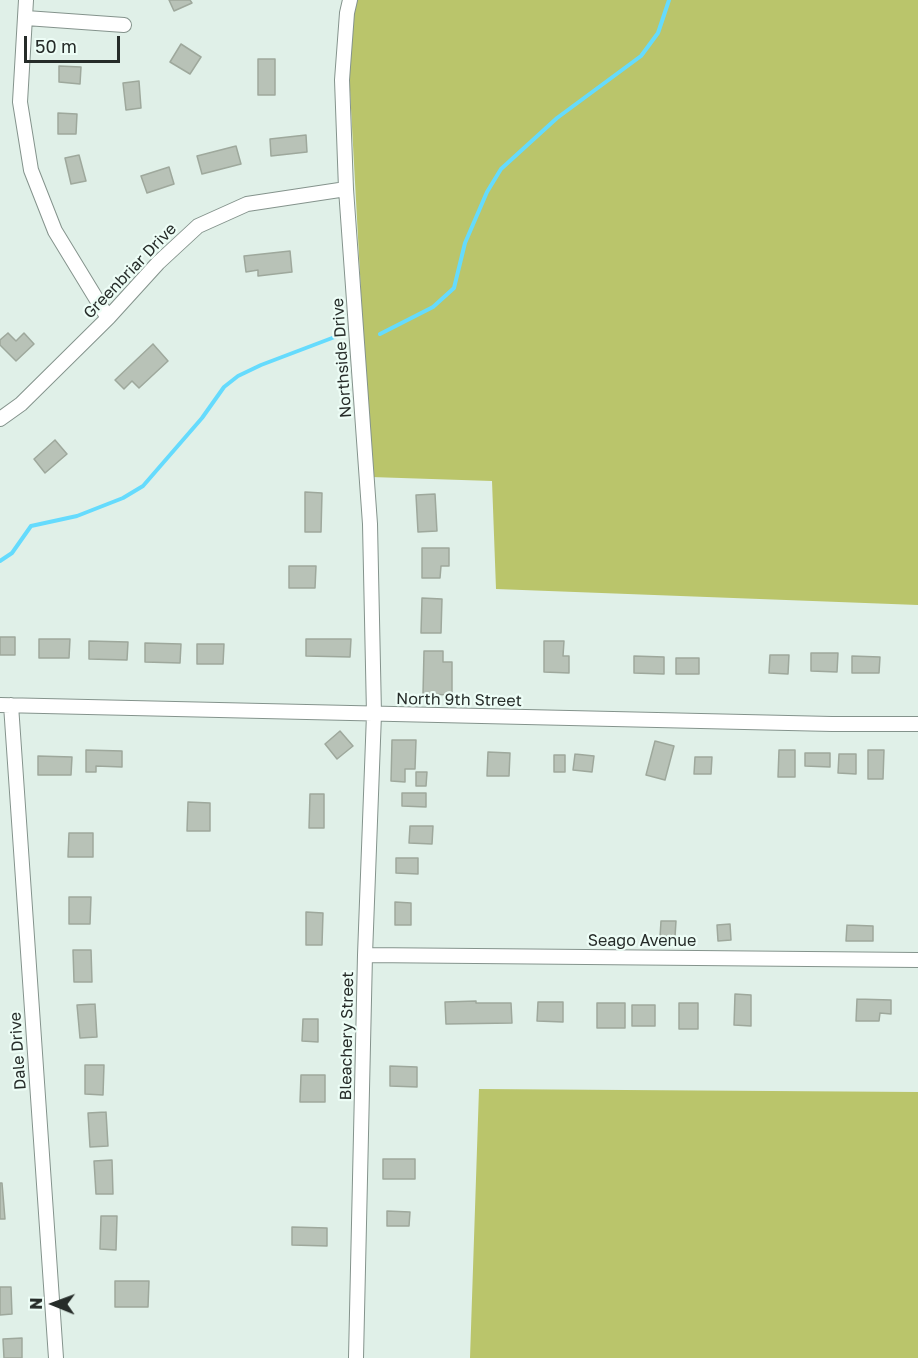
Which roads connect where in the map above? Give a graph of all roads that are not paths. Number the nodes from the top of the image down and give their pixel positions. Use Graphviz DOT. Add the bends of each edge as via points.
graph roads {
  1 [pos="26,0"];
  2 [pos="350,0"];
  3 [pos="26,18"];
  4 [pos="124,25"];
  5 [pos="346,189"];
  6 [pos="108,318"];
  7 [pos="0,418"];
  8 [pos="5,705"];
  9 [pos="374,714"];
  10 [pos="918,724"];
  11 [pos="365,955"];
  12 [pos="918,960"];
  13 [pos="56,1358"];
  14 [pos="356,1358"];
  1 -- 3 [label="street"];
  2 -- 5 [label="street, Northside Drive" via="342,80"];
  3 -- 4 [label="street"];
  3 -- 6 [label="street" via="20,102 31,170 55,231"];
  5 -- 6 [label="street, Greenbriar Drive" via="247,204 198,226"];
  5 -- 9 [label="street, Northside Drive" via="370,524"];
  6 -- 7 [label="street, Greenbriar Drive" via="21,404"];
  8 -- 9 [label="street, North 9th Street"];
  8 -- 13 [label="street, Dale Drive"];
  9 -- 10 [label="street, North 9th Street"];
  9 -- 11 [label="street, Bleachery Street"];
  11 -- 12 [label="street, Seago Avenue"];
  11 -- 14 [label="street, Bleachery Street"];
}
